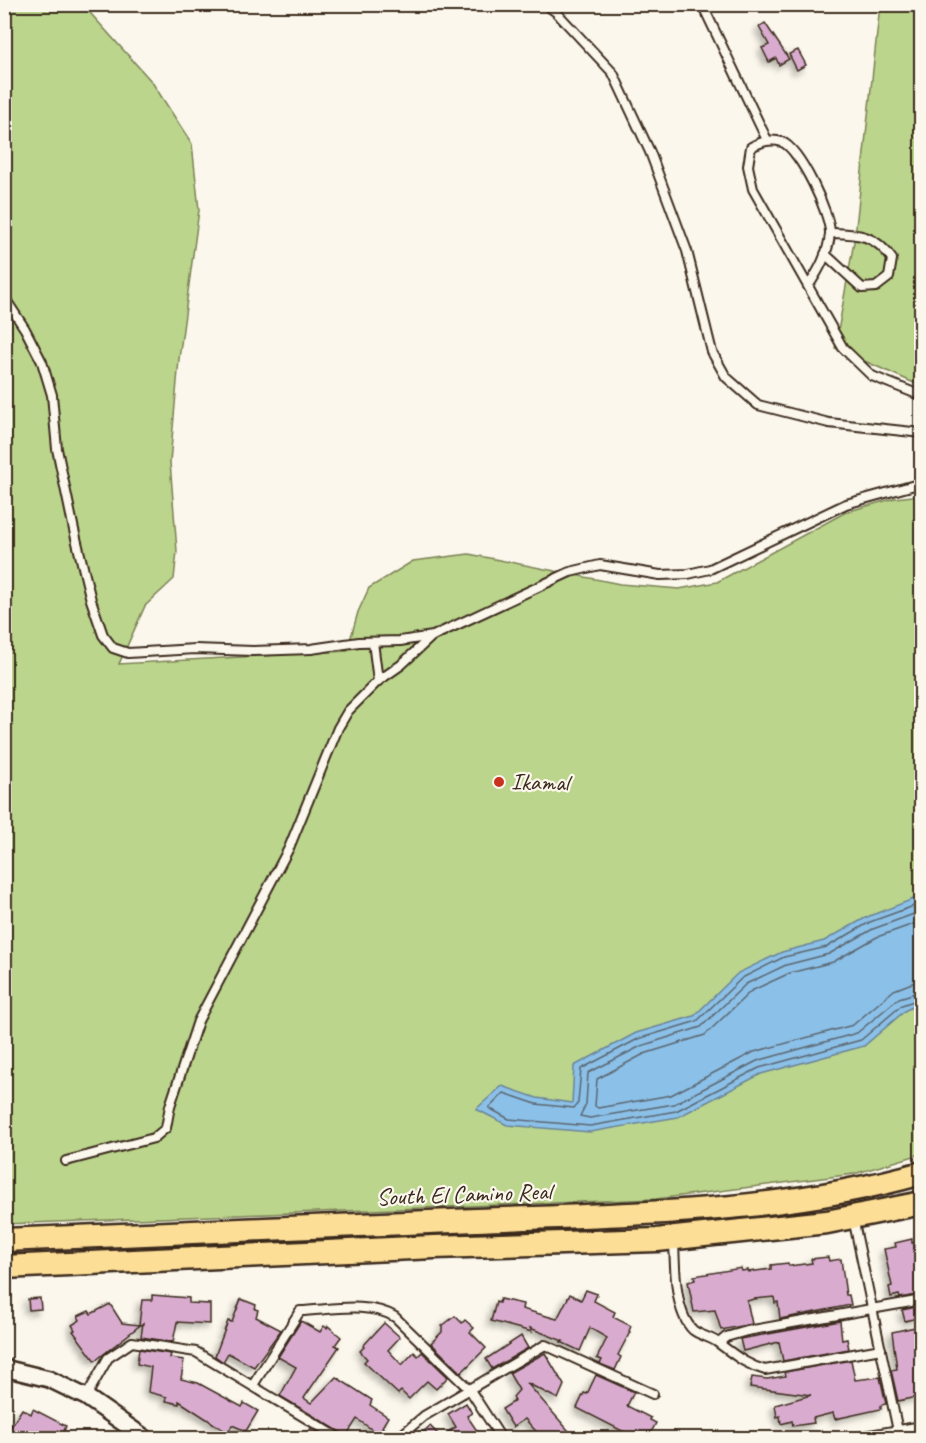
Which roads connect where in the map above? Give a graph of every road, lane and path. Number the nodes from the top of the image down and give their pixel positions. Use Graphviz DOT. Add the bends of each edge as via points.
graph roads {
  1 [pos="545,4"];
  2 [pos="702,4"];
  3 [pos="767,140"];
  4 [pos="830,233"];
  5 [pos="825,254"];
  6 [pos="809,285"];
  7 [pos="4,297"];
  8 [pos="921,396"];
  9 [pos="921,433"];
  10 [pos="921,483"];
  11 [pos="433,636"];
  12 [pos="373,642"];
  13 [pos="378,681"];
  14 [pos="66,1161"];
  15 [pos="921,1173"];
  16 [pos="882,1184"];
  17 [pos="921,1203"];
  18 [pos="853,1217"];
  19 [pos="674,1239"];
  20 [pos="4,1240"];
  21 [pos="4,1267"];
  22 [pos="921,1300"];
  23 [pos="873,1307"];
  24 [pos="719,1343"];
  25 [pos="881,1350"];
  26 [pos="4,1368"];
  27 [pos="253,1385"];
  28 [pos="470,1390"];
  29 [pos="653,1394"];
  30 [pos="86,1397"];
  31 [pos="921,1426"];
  32 [pos="898,1431"];
  33 [pos="145,1438"];
  34 [pos="339,1438"];
  35 [pos="398,1438"];
  36 [pos="501,1438"];
  37 [pos="853,1438"];
  1 -- 9 [label="lane" via="613,73 618,83 650,152 687,250 712,352 726,377 758,405 829,423"];
  2 -- 3 [label="lane"];
  3 -- 4 [label="lane" via="783,143 800,162 818,192"];
  3 -- 6 [label="lane" via="751,147 748,166 753,189"];
  4 -- 5 [label="lane"];
  4 -- 5 [label="lane" via="860,234 883,246 892,259 889,277 876,287 862,288"];
  5 -- 6 [label="lane"];
  6 -- 8 [label="lane" via="843,348 872,376"];
  7 -- 12 [label="lane" via="42,362 52,395 57,449 77,542 94,608 112,648 128,653 253,651"];
  10 -- 11 [label="lane" via="846,504 710,569 660,575 600,565 570,572"];
  11 -- 12 [label="lane"];
  11 -- 13 [label="lane"];
  12 -- 13 [label="lane"];
  13 -- 14 [label="lane" via="348,711 338,728 289,848 198,1021 166,1128 154,1138"];
  15 -- 16 [label="main road, South El Camino Real"];
  16 -- 18 [label="main road" via="875,1194 860,1202"];
  16 -- 20 [label="main road, South El Camino Real" via="826,1195 660,1213"];
  17 -- 18 [label="main road"];
  18 -- 19 [label="main road"];
  18 -- 23 [label="lane"];
  19 -- 21 [label="main road"];
  19 -- 24 [label="lane" via="683,1318 695,1331"];
  22 -- 23 [label="lane"];
  23 -- 24 [label="lane" via="747,1331"];
  23 -- 25 [label="lane"];
  24 -- 25 [label="lane" via="748,1365 765,1370"];
  25 -- 32 [label="lane"];
  26 -- 30 [label="street" via="49,1379"];
  27 -- 28 [label="lane" via="300,1311 371,1308 395,1317"];
  27 -- 30 [label="lane" via="196,1352 132,1342 108,1358"];
  27 -- 34 [label="lane"];
  28 -- 29 [label="lane" via="545,1345"];
  28 -- 35 [label="lane" via="424,1416"];
  28 -- 36 [label="lane"];
  30 -- 33 [label="street"];
  31 -- 32 [label="lane"];
  32 -- 37 [label="lane"];
}
